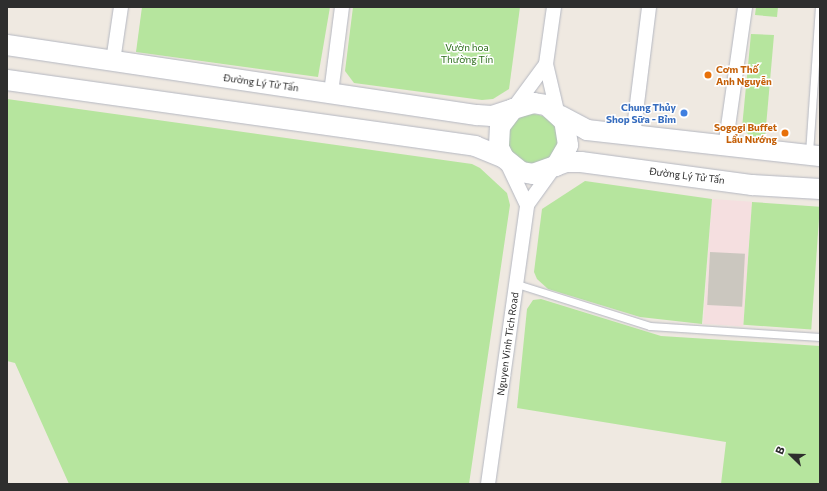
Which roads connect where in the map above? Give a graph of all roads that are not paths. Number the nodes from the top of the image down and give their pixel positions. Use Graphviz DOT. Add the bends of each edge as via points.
graph roads {
  1 [pos="121,7"];
  2 [pos="342,7"];
  3 [pos="554,7"];
  4 [pos="649,7"];
  5 [pos="745,7"];
  6 [pos="819,7"];
  7 [pos="7,45"];
  8 [pos="818,50"];
  9 [pos="113,61"];
  10 [pos="546,64"];
  11 [pos="7,80"];
  12 [pos="330,93"];
  13 [pos="513,109"];
  14 [pos="559,114"];
  15 [pos="633,136"];
  16 [pos="725,148"];
  17 [pos="814,156"];
  18 [pos="504,158"];
  19 [pos="556,166"];
  20 [pos="820,189"];
  21 [pos="527,205"];
  22 [pos="517,284"];
  23 [pos="820,337"];
  24 [pos="488,484"];
  1 -- 9 [label="street"];
  2 -- 12 [label="street"];
  3 -- 10 [label="street"];
  4 -- 15 [label="street"];
  5 -- 16 [label="street"];
  6 -- 8 [label="lane"];
  7 -- 9 [label="street, Đường Lý Tử Tấn"];
  8 -- 17 [label="lane"];
  9 -- 12 [label="street, Đường Lý Tử Tấn"];
  10 -- 13 [label="street"];
  10 -- 14 [label="street"];
  11 -- 18 [label="street" via="475,146"];
  12 -- 13 [label="street, Đường Lý Tử Tấn" via="478,115 492,116"];
  13 -- 14 [label="street" via="534,103"];
  13 -- 18 [label="street" via="500,126 499,148"];
  14 -- 15 [label="street" via="587,130"];
  14 -- 19 [label="street" via="568,132 568,145"];
  15 -- 16 [label="street"];
  16 -- 17 [label="street"];
  18 -- 19 [label="street" via="521,172 533,174"];
  18 -- 21 [label="street"];
  19 -- 20 [label="street, Đường Lý Tử Tấn" via="581,162 752,184"];
  19 -- 21 [label="street"];
  21 -- 22 [label="street, Nguyen Vinh Tich Road"];
  22 -- 23 [label="lane" via="650,326"];
  22 -- 24 [label="street, Nguyen Vinh Tich Road"];
}
